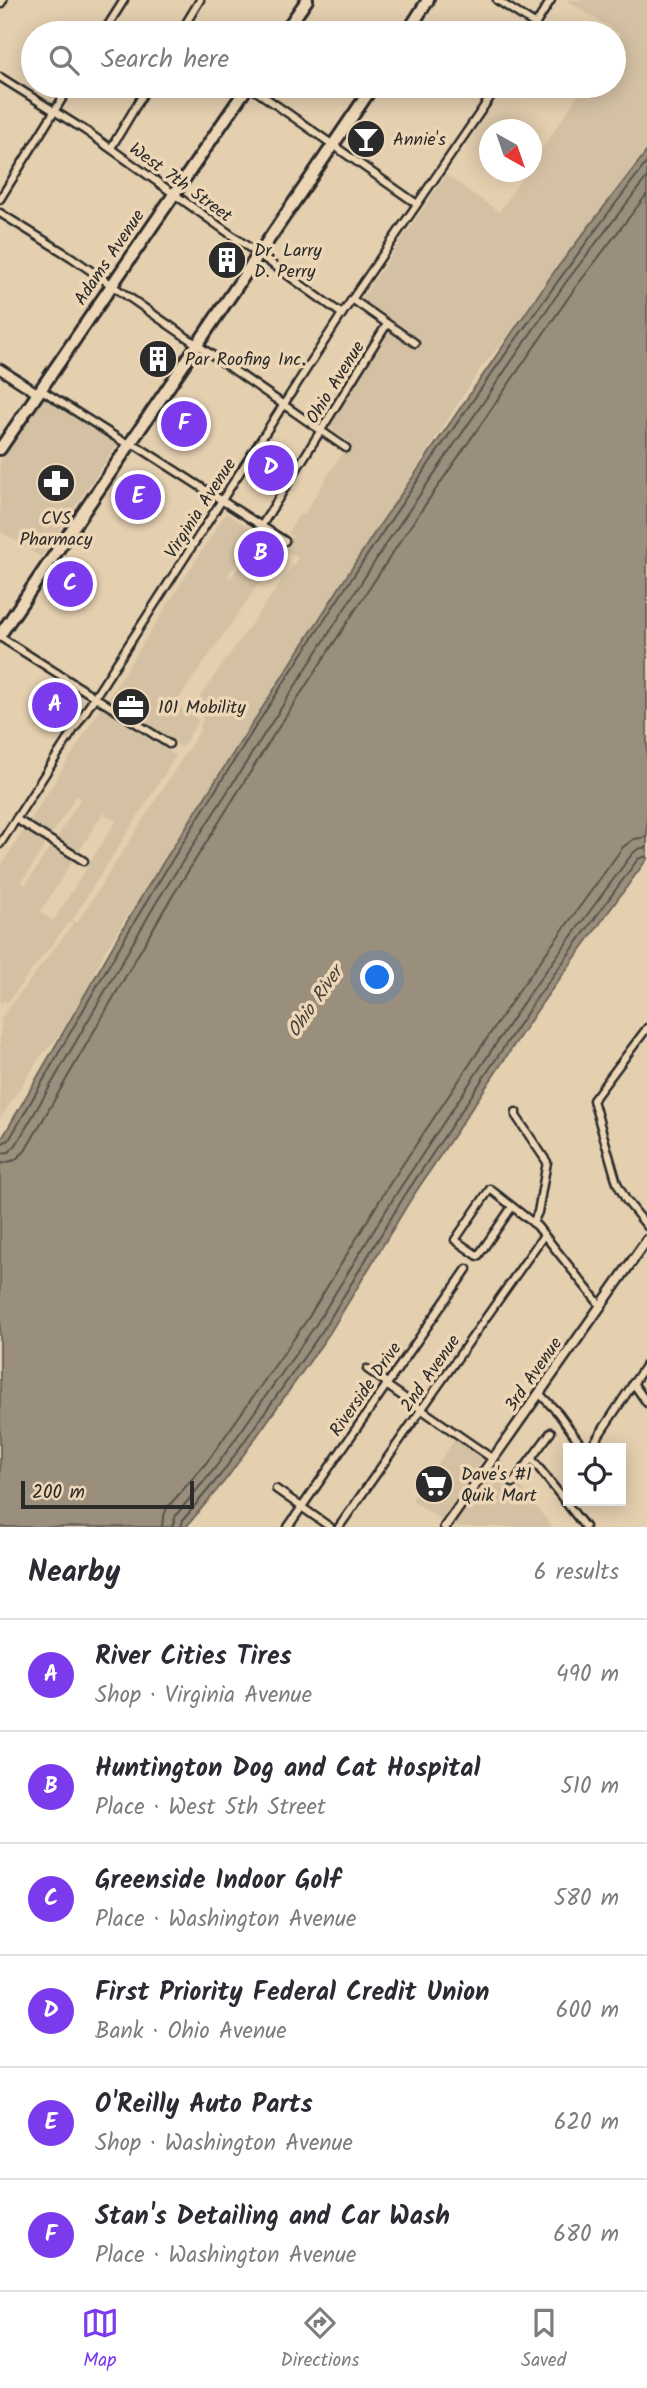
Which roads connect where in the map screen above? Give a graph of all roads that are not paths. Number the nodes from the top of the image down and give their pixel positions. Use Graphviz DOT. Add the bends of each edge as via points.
graph roads {
  1 [pos="124,0"];
  2 [pos="200,0"];
  3 [pos="307,0"];
  4 [pos="428,0"];
  5 [pos="497,0"];
  6 [pos="551,0"];
  7 [pos="111,21"];
  8 [pos="187,21"];
  9 [pos="292,21"];
  10 [pos="415,21"];
  11 [pos="531,21"];
  12 [pos="538,21"];
  13 [pos="0,77"];
  14 [pos="21,90"];
  15 [pos="35,98"];
  16 [pos="62,98"];
  17 [pos="141,98"];
  18 [pos="240,98"];
  19 [pos="265,98"];
  20 [pos="365,98"];
  21 [pos="490,98"];
  22 [pos="55,110"];
  23 [pos="333,145"];
  24 [pos="111,148"];
  25 [pos="173,195"];
  26 [pos="0,199"];
  27 [pos="417,204"];
  28 [pos="0,213"];
  29 [pos="258,254"];
  30 [pos="112,284"];
  31 [pos="352,299"];
  32 [pos="342,314"];
  33 [pos="387,324"];
  34 [pos="197,343"];
  35 [pos="415,344"];
  36 [pos="0,369"];
  37 [pos="39,391"];
  38 [pos="284,404"];
  39 [pos="321,431"];
  40 [pos="129,443"];
  41 [pos="346,448"];
  42 [pos="0,449"];
  43 [pos="222,500"];
  44 [pos="262,525"];
  45 [pos="285,541"];
  46 [pos="0,636"];
  47 [pos="95,696"];
  48 [pos="169,744"];
  49 [pos="16,819"];
  50 [pos="0,844"];
  51 [pos="84,861"];
  52 [pos="647,1028"];
  53 [pos="516,1112"];
  54 [pos="512,1207"];
  55 [pos="533,1223"];
  56 [pos="647,1226"];
  57 [pos="544,1235"];
  58 [pos="647,1241"];
  59 [pos="467,1269"];
  60 [pos="600,1305"];
  61 [pos="647,1363"];
  62 [pos="367,1369"];
  63 [pos="633,1383"];
  64 [pos="387,1384"];
  65 [pos="539,1393"];
  66 [pos="647,1403"];
  67 [pos="422,1409"];
  68 [pos="551,1432"];
  69 [pos="493,1459"];
  70 [pos="532,1459"];
  71 [pos="513,1482"];
  72 [pos="276,1489"];
  73 [pos="301,1507"];
  74 [pos="288,1527"];
  75 [pos="330,1527"];
  76 [pos="339,1527"];
  77 [pos="445,1527"];
  78 [pos="585,1527"];
  1 -- 7 [label="street"];
  2 -- 8 [label="street"];
  3 -- 9 [label="main road"];
  4 -- 10 [label="main road"];
  5 -- 11 [label="street"];
  6 -- 12 [label="street"];
  13 -- 14 [label="street, West 7th Street"];
  15 -- 22 [label="street, West 7th Street"];
  16 -- 22 [label="street"];
  17 -- 24 [label="street"];
  18 -- 25 [label="main road, Adams Avenue"];
  19 -- 23 [label="street"];
  20 -- 23 [label="main road"];
  21 -- 27 [label="street, Virginia Avenue"];
  22 -- 24 [label="street, West 7th Street"];
  22 -- 26 [label="street"];
  23 -- 27 [label="street"];
  23 -- 29 [label="main road"];
  24 -- 25 [label="street, West 7th Street"];
  25 -- 29 [label="street, West 7th Street"];
  25 -- 30 [label="main road, Adams Avenue"];
  27 -- 31 [label="street, Virginia Avenue"];
  28 -- 30 [label="street"];
  29 -- 32 [label="street, West 7th Street"];
  29 -- 34 [label="main road"];
  30 -- 34 [label="street"];
  30 -- 37 [label="main road, Adams Avenue"];
  31 -- 32 [label="street, Virginia Avenue"];
  31 -- 33 [label="street"];
  32 -- 38 [label="street, Virginia Avenue"];
  33 -- 35 [label="street"];
  33 -- 39 [label="street, Ohio Avenue"];
  34 -- 38 [label="street"];
  34 -- 40 [label="main road"];
  36 -- 37 [label="street"];
  37 -- 40 [label="street"];
  37 -- 42 [label="main road, Adams Avenue"];
  38 -- 39 [label="street"];
  38 -- 43 [label="street, Virginia Avenue"];
  39 -- 41 [label="street"];
  39 -- 44 [label="street, Ohio Avenue"];
  40 -- 43 [label="street"];
  40 -- 46 [label="main road"];
  43 -- 44 [label="street"];
  43 -- 47 [label="street, Virginia Avenue"];
  44 -- 45 [label="street"];
  46 -- 47 [label="street"];
  47 -- 48 [label="street"];
  47 -- 49 [label="street, Virginia Avenue"];
  49 -- 50 [label="street, Virginia Avenue"];
  49 -- 51 [label="street"];
  52 -- 56 [label="street" via="593,1100 617,1183"];
  53 -- 55 [label="street" via="547,1162"];
  54 -- 54 [label="street" via="478,1256 456,1240 490,1189"];
  54 -- 55 [label="street"];
  55 -- 57 [label="street"];
  57 -- 60 [label="street"];
  57 -- 67 [label="street, 2nd Avenue"];
  58 -- 60 [label="street, 3rd Avenue"];
  59 -- 64 [label="street, Riverside Drive"];
  60 -- 65 [label="street, 3rd Avenue"];
  61 -- 63 [label="street"];
  62 -- 64 [label="street"];
  63 -- 65 [label="street" via="593,1444 585,1448"];
  63 -- 66 [label="street"];
  64 -- 67 [label="street"];
  64 -- 73 [label="street, Riverside Drive"];
  65 -- 69 [label="street, 3rd Avenue"];
  67 -- 69 [label="street"];
  67 -- 76 [label="street, 2nd Avenue"];
  68 -- 70 [label="street"];
  69 -- 77 [label="street, 3rd Avenue"];
  70 -- 71 [label="street"];
  70 -- 78 [label="street"];
  72 -- 73 [label="street"];
  73 -- 74 [label="street, Riverside Drive"];
  73 -- 75 [label="street"];
}
